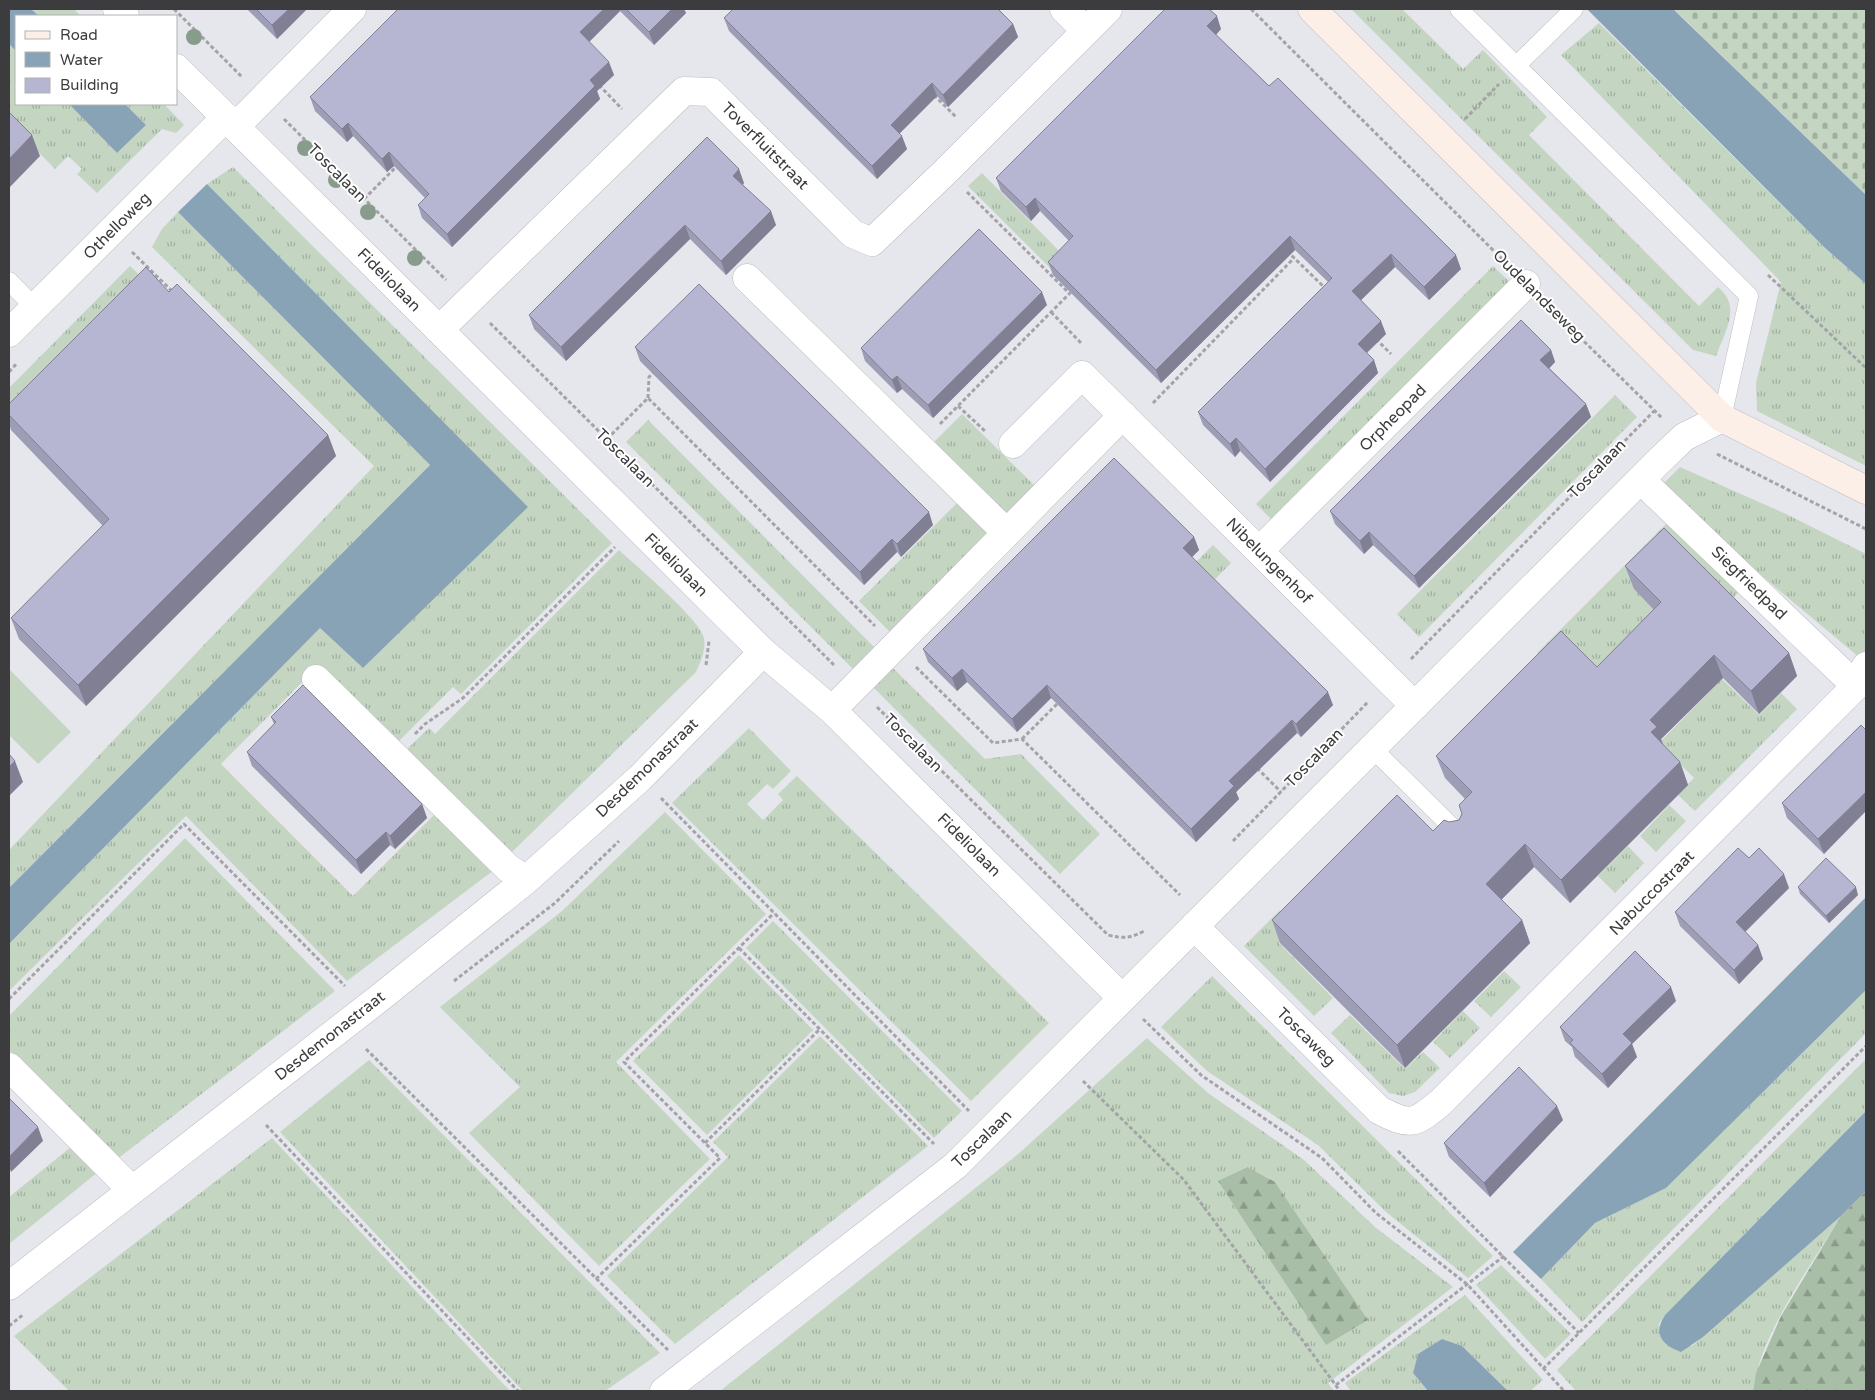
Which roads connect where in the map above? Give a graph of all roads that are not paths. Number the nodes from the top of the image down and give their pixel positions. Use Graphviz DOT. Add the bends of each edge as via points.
graph roads {
  1 [pos="352,9"];
  2 [pos="1064,9"];
  3 [pos="1108,9"];
  4 [pos="1312,9"];
  5 [pos="1458,9"];
  6 [pos="1574,9"];
  7 [pos="1086,31"];
  8 [pos="1516,66"];
  9 [pos="178,70"];
  10 [pos="230,122"];
  11 [pos="747,278"];
  12 [pos="9,281"];
  13 [pos="1526,284"];
  14 [pos="35,308"];
  15 [pos="439,330"];
  16 [pos="9,333"];
  17 [pos="1135,412"];
  18 [pos="1722,418"];
  19 [pos="1013,444"];
  20 [pos="1641,480"];
  21 [pos="1866,490"];
  22 [pos="1007,533"];
  23 [pos="1260,551"];
  24 [pos="763,652"];
  25 [pos="1861,676"];
  26 [pos="316,679"];
  27 [pos="1415,706"];
  28 [pos="832,710"];
  29 [pos="1372,748"];
  30 [pos="1460,835"];
  31 [pos="526,880"];
  32 [pos="1194,926"];
  33 [pos="1122,998"];
  34 [pos="9,1067"];
  35 [pos="1429,1112"];
  36 [pos="132,1190"];
  37 [pos="9,1286"];
  38 [pos="664,1391"];
  1 -- 10 [label="street" via="264,98"];
  2 -- 7 [label="street"];
  3 -- 7 [label="street, Toverfluitstraat"];
  4 -- 18 [label="street"];
  5 -- 8 [label="lane"];
  6 -- 8 [label="lane"];
  7 -- 15 [label="street, Toverfluitstraat" via="872,242 853,234 711,92 684,91"];
  8 -- 18 [label="lane" via="1749,296"];
  9 -- 10 [label="street, Fideliolaan"];
  10 -- 14 [label="street, Othelloweg"];
  10 -- 15 [label="street, Fideliolaan"];
  11 -- 22 [label="street"];
  12 -- 14 [label="lane"];
  13 -- 23 [label="street, Orpheopad"];
  14 -- 16 [label="street, Othelloweg"];
  15 -- 24 [label="street, Fideliolaan"];
  17 -- 19 [label="street, Nibelungenhof" via="1082,375"];
  17 -- 22 [label="street"];
  17 -- 23 [label="street, Nibelungenhof"];
  18 -- 20 [label="street, Toscalaan" via="1684,437"];
  18 -- 21 [label="street"];
  20 -- 25 [label="street, Siegfriedpad"];
  20 -- 27 [label="street, Toscalaan"];
  22 -- 28 [label="street"];
  23 -- 27 [label="street, Nibelungenhof"];
  24 -- 28 [label="street, Fideliolaan"];
  24 -- 31 [label="street, Desdemonastraat" via="640,778"];
  25 -- 35 [label="street, Nabuccostraat" via="1635,910"];
  26 -- 31 [label="street" via="508,868"];
  27 -- 29 [label="street, Toscalaan"];
  28 -- 33 [label="street, Fideliolaan"];
  29 -- 30 [label="lane"];
  29 -- 32 [label="street, Toscalaan"];
  31 -- 36 [label="street, Desdemonastraat"];
  32 -- 33 [label="street, Toscalaan"];
  32 -- 35 [label="street, Toscaweg" via="1379,1110 1401,1122 1416,1120"];
  33 -- 38 [label="street, Toscalaan" via="955,1166"];
  34 -- 36 [label="street"];
  36 -- 37 [label="street, Desdemonastraat"];
}
